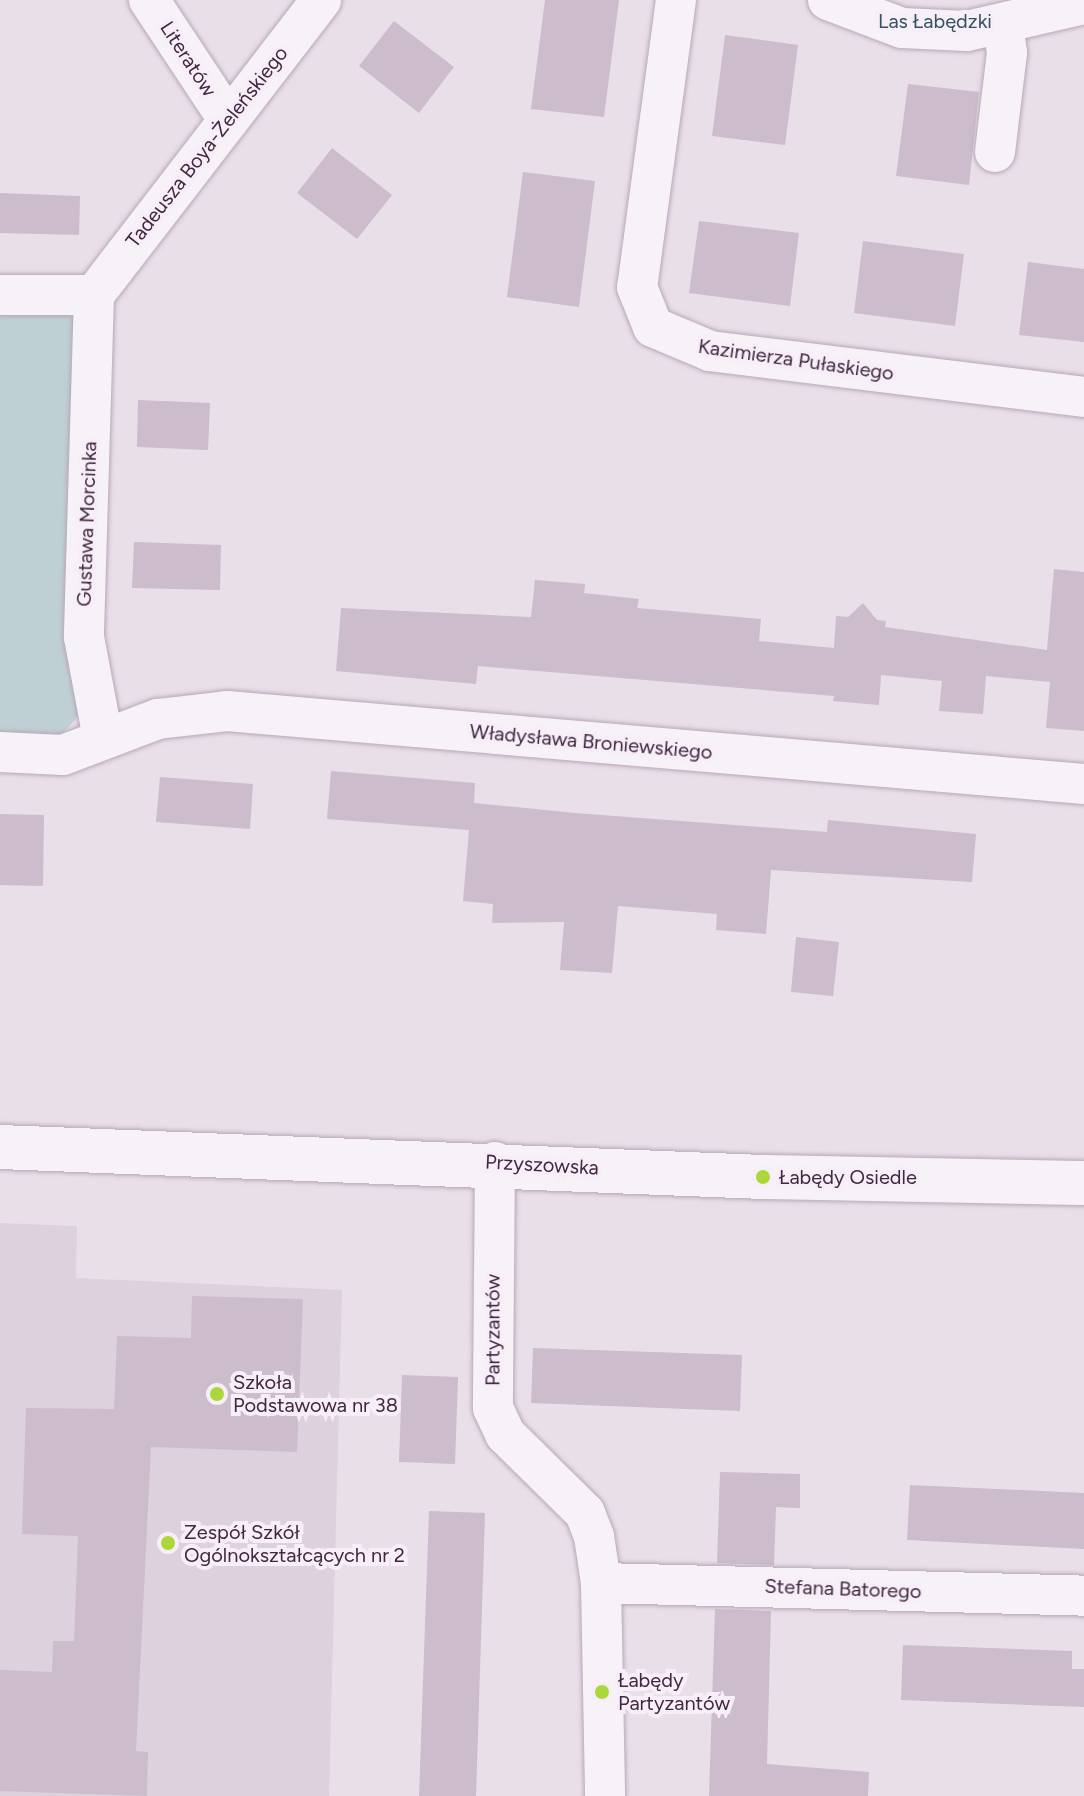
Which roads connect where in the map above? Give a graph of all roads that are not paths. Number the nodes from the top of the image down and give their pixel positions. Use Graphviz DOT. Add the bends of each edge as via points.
graph roads {
  1 [pos="149,0"];
  2 [pos="321,0"];
  3 [pos="676,0"];
  4 [pos="828,0"];
  5 [pos="1084,4"];
  6 [pos="1003,23"];
  7 [pos="227,118"];
  8 [pos="995,152"];
  9 [pos="0,295"];
  10 [pos="94,295"];
  11 [pos="1084,397"];
  12 [pos="103,739"];
  13 [pos="0,752"];
  14 [pos="1084,784"];
  15 [pos="0,1147"];
  16 [pos="495,1162"];
  17 [pos="1084,1183"];
  18 [pos="601,1583"];
  19 [pos="1084,1596"];
  20 [pos="605,1796"];
  1 -- 7 [label="street, Literatów"];
  2 -- 7 [label="street, Tadeusza Boya-Żeleńskiego"];
  3 -- 11 [label="street, Kazimierza Pułaskiego" via="637,287 653,327 710,351"];
  4 -- 6 [label="street" via="902,28 967,31"];
  5 -- 6 [label="street"];
  6 -- 8 [label="street" via="1007,53"];
  7 -- 10 [label="street, Tadeusza Boya-Żeleńskiego"];
  9 -- 10 [label="street"];
  10 -- 12 [label="street, Gustawa Morcinka" via="84,637"];
  12 -- 13 [label="street" via="63,755"];
  12 -- 14 [label="street, Władysława Broniewskiego" via="158,719 227,711"];
  15 -- 16 [label="street, Przyszowska"];
  16 -- 17 [label="street, Przyszowska" via="763,1177"];
  16 -- 18 [label="street, Partyzantów" via="493,1408 505,1434 585,1513"];
  18 -- 19 [label="street, Stefana Batorego"];
  18 -- 20 [label="street, Partyzantów"];
}
